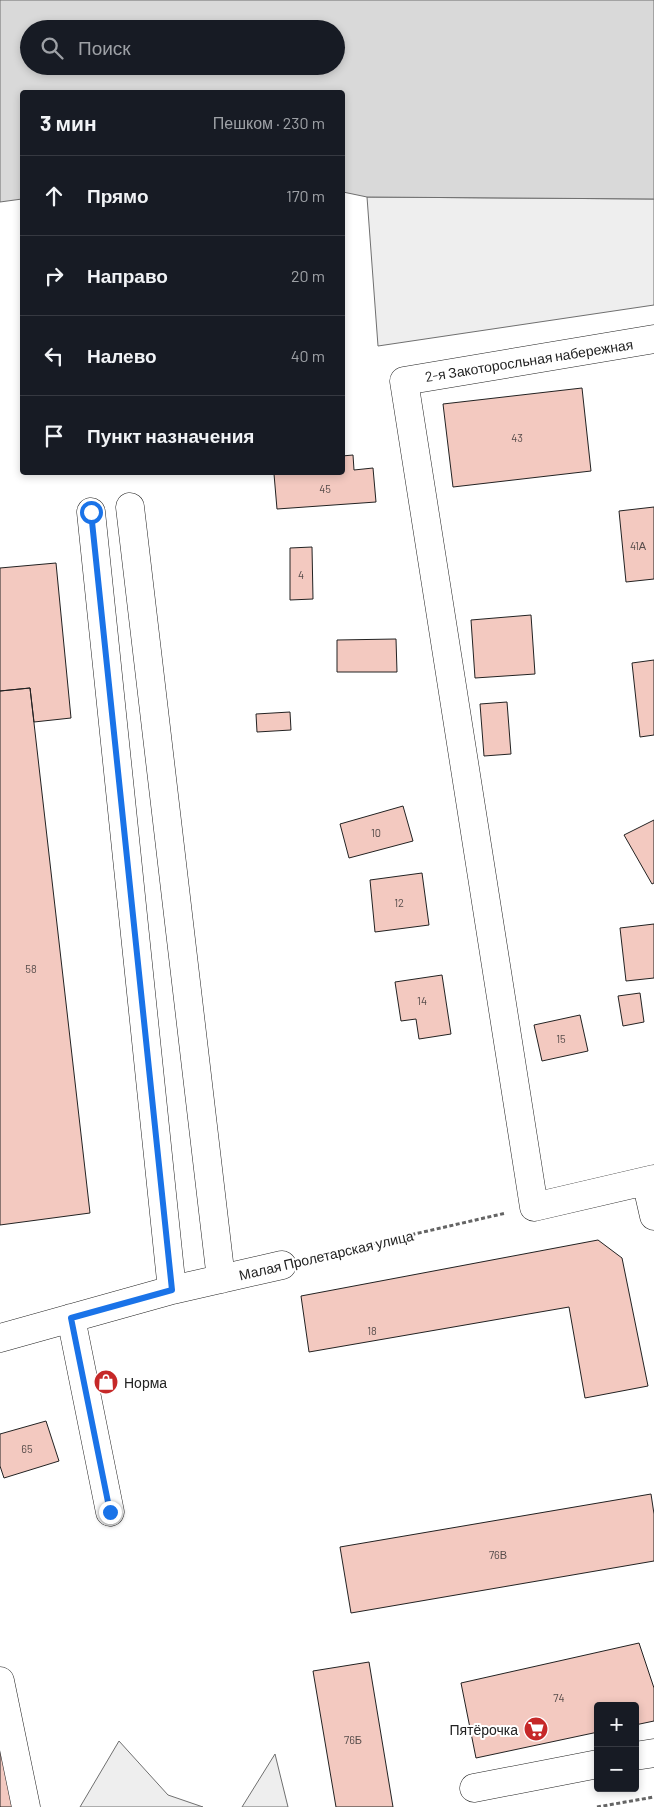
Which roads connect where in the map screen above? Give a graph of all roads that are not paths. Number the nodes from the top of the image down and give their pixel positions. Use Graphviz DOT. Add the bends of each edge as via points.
graph roads {
  1 [pos="654,340"];
  2 [pos="130,507"];
  3 [pos="91,512"];
  4 [pos="650,1180"];
  5 [pos="654,1216"];
  6 [pos="282,1264"];
  7 [pos="221,1279"];
  8 [pos="172,1290"];
  9 [pos="71,1318"];
  10 [pos="0,1338"];
  11 [pos="110,1512"];
  12 [pos="0,1681"];
  13 [pos="654,1752"];
  14 [pos="639,1755"];
  15 [pos="594,1765"];
  16 [pos="474,1788"];
  17 [pos="26,1807"];
  1 -- 4 [label="street, 2-я Закоторосльная набережная" via="404,381 534,1207"];
  2 -- 7 [label="street"];
  3 -- 8 [label="street"];
  4 -- 5 [label="street"];
  6 -- 7 [label="street, Малая Пролетарская улица"];
  7 -- 8 [label="street, Малая Пролетарская улица"];
  8 -- 9 [label="street, Малая Пролетарская улица"];
  9 -- 10 [label="street, Малая Пролетарская улица"];
  9 -- 11 [label="street"];
  12 -- 17 [label="street"];
  13 -- 14 [label="street"];
  15 -- 16 [label="street"];
}
